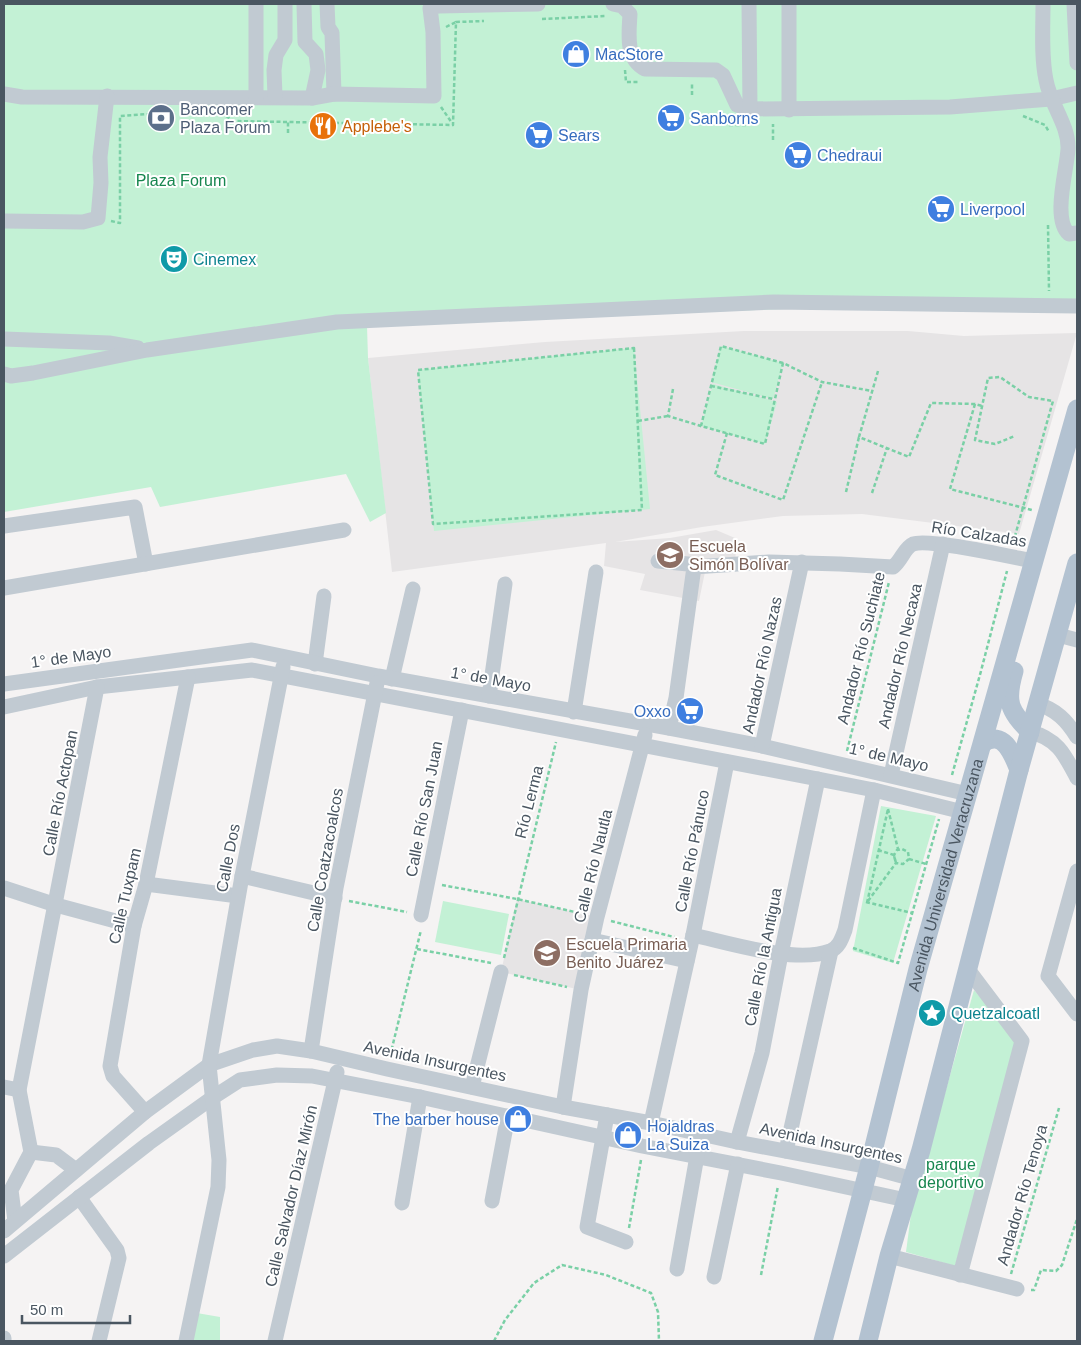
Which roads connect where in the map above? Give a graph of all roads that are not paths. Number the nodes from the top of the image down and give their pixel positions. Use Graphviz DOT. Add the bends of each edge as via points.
graph roads {
  1 [pos="256,4"];
  2 [pos="286,4"];
  3 [pos="304,4"];
  4 [pos="326,4"];
  5 [pos="538,4"];
  6 [pos="749,4"];
  7 [pos="789,4"];
  8 [pos="1043,4"];
  9 [pos="1074,4"];
  10 [pos="613,10"];
  11 [pos="1077,63"];
  12 [pos="1077,93"];
  13 [pos="4,94"];
  14 [pos="334,94"];
  15 [pos="108,96"];
  16 [pos="275,96"];
  17 [pos="256,97"];
  18 [pos="312,98"];
  19 [pos="1051,99"];
  20 [pos="750,109"];
  21 [pos="789,110"];
  22 [pos="4,221"];
  23 [pos="1077,232"];
  24 [pos="1077,306"];
  25 [pos="4,339"];
  26 [pos="147,350"];
  27 [pos="4,374"];
  28 [pos="1077,409"];
  29 [pos="4,526"];
  30 [pos="344,530"];
  31 [pos="943,544"];
  32 [pos="1033,560"];
  33 [pos="658,561"];
  34 [pos="802,562"];
  35 [pos="1077,563"];
  36 [pos="146,564"];
  37 [pos="691,566"];
  38 [pos="596,572"];
  39 [pos="505,584"];
  40 [pos="4,588"];
  41 [pos="413,589"];
  42 [pos="324,596"];
  43 [pos="1058,635"];
  44 [pos="1077,640"];
  45 [pos="284,658"];
  46 [pos="315,664"];
  47 [pos="281,676"];
  48 [pos="188,677"];
  49 [pos="385,678"];
  50 [pos="4,684"];
  51 [pos="98,687"];
  52 [pos="375,694"];
  53 [pos="489,696"];
  54 [pos="1038,704"];
  55 [pos="4,707"];
  56 [pos="462,710"];
  57 [pos="574,712"];
  58 [pos="1015,716"];
  59 [pos="647,724"];
  60 [pos="670,728"];
  61 [pos="1030,732"];
  62 [pos="1077,737"];
  63 [pos="986,741"];
  64 [pos="643,745"];
  65 [pos="762,746"];
  66 [pos="727,762"];
  67 [pos="1019,770"];
  68 [pos="891,775"];
  69 [pos="818,778"];
  70 [pos="1077,778"];
  71 [pos="874,790"];
  72 [pos="966,803"];
  73 [pos="1077,871"];
  74 [pos="242,876"];
  75 [pos="146,884"];
  76 [pos="4,888"];
  77 [pos="238,896"];
  78 [pos="335,898"];
  79 [pos="56,905"];
  80 [pos="421,915"];
  81 [pos="134,926"];
  82 [pos="693,938"];
  83 [pos="592,940"];
  84 [pos="836,947"];
  85 [pos="781,954"];
  86 [pos="687,961"];
  87 [pos="501,968"];
  88 [pos="967,968"];
  89 [pos="1077,1014"];
  90 [pos="311,1051"];
  91 [pos="340,1059"];
  92 [pos="209,1065"];
  93 [pos="336,1081"];
  94 [pos="4,1087"];
  95 [pos="472,1087"];
  96 [pos="19,1090"];
  97 [pos="420,1097"];
  98 [pos="212,1098"];
  99 [pos="563,1107"];
  100 [pos="144,1112"];
  101 [pos="607,1115"];
  102 [pos="508,1116"];
  103 [pos="651,1123"];
  104 [pos="602,1138"];
  105 [pos="736,1142"];
  106 [pos="786,1151"];
  107 [pos="31,1152"];
  108 [pos="697,1156"];
  109 [pos="738,1164"];
  110 [pos="870,1167"];
  111 [pos="76,1170"];
  112 [pos="913,1179"];
  113 [pos="863,1190"];
  114 [pos="79,1198"];
  115 [pos="906,1200"];
  116 [pos="492,1201"];
  117 [pos="402,1203"];
  118 [pos="10,1226"];
  119 [pos="626,1242"];
  120 [pos="4,1256"];
  121 [pos="889,1256"];
  122 [pos="677,1269"];
  123 [pos="960,1275"];
  124 [pos="714,1277"];
  125 [pos="1012,1288"];
  126 [pos="99,1341"];
  127 [pos="186,1341"];
  128 [pos="274,1341"];
  129 [pos="823,1341"];
  130 [pos="868,1341"];
  1 -- 17 [label="street"];
  2 -- 16 [label="street" via="285,40 276,55 274,70"];
  3 -- 18 [label="street" via="305,42 316,54 318,70"];
  4 -- 14 [label="street" via="328,27 332,34"];
  5 -- 14 [label="street" via="430,8 434,96"];
  6 -- 20 [label="street"];
  7 -- 21 [label="street"];
  8 -- 19 [label="street" via="1045,79"];
  9 -- 11 [label="street"];
  10 -- 20 [label="street" via="622,6 630,14 629,44 640,66 645,69 716,70 723,75 737,105"];
  12 -- 19 [label="street"];
  13 -- 15 [label="street" via="22,97"];
  14 -- 18 [label="street"];
  15 -- 17 [label="street"];
  15 -- 22 [label="street" via="100,157 98,218 83,222"];
  16 -- 17 [label="street"];
  16 -- 18 [label="street"];
  19 -- 21 [label="street" via="950,107"];
  19 -- 23 [label="street" via="1066,131 1068,146 1062,225 1069,234"];
  20 -- 21 [label="street"];
  24 -- 26 [label="street" via="774,302 346,322"];
  25 -- 26 [label="street" via="109,343"];
  26 -- 27 [label="street" via="33,373"];
  28 -- 32 [label="main road, Avenida Universidad Veracruzana"];
  29 -- 36 [label="street" via="135,507"];
  30 -- 36 [label="street"];
  31 -- 32 [label="street, Río Calzadas"];
  31 -- 34 [label="street, Río Calzadas" via="912,544 896,564"];
  31 -- 68 [label="street, Andador Río Necaxa"];
  32 -- 58 [label="main road" via="1035,589 1032,607 1010,684 1009,697"];
  32 -- 63 [label="main road, Avenida Universidad Veracruzana"];
  33 -- 37 [label="street"];
  34 -- 37 [label="street"];
  34 -- 65 [label="street, Andador Río Nazas"];
  35 -- 43 [label="main road"];
  36 -- 40 [label="street"];
  37 -- 60 [label="street"];
  38 -- 57 [label="street"];
  39 -- 53 [label="street"];
  41 -- 49 [label="street, Calle Coatzacoalcos"];
  42 -- 46 [label="street"];
  43 -- 44 [label="street"];
  43 -- 54 [label="main road"];
  45 -- 46 [label="street, 1° de Mayo"];
  45 -- 47 [label="street, Calle Dos"];
  45 -- 50 [label="street, 1° de Mayo" via="252,650"];
  46 -- 49 [label="street, 1° de Mayo"];
  47 -- 48 [label="street, 1° de Mayo" via="252,670"];
  47 -- 52 [label="street, 1° de Mayo"];
  47 -- 74 [label="street, Calle Dos"];
  48 -- 51 [label="street, 1° de Mayo"];
  48 -- 75 [label="street, Calle Tuxpam"];
  49 -- 52 [label="street, Calle Coatzacoalcos"];
  49 -- 53 [label="street, 1° de Mayo"];
  51 -- 55 [label="street, 1° de Mayo"];
  51 -- 79 [label="street, Calle Río Actopan"];
  52 -- 56 [label="street, 1° de Mayo"];
  52 -- 78 [label="street, Calle Coatzacoalcos"];
  53 -- 57 [label="street, 1° de Mayo"];
  54 -- 58 [label="main road"];
  54 -- 61 [label="main road"];
  54 -- 62 [label="street" via="1057,713"];
  56 -- 64 [label="street, 1° de Mayo"];
  56 -- 80 [label="street, Calle Río San Juan"];
  57 -- 59 [label="street, 1° de Mayo"];
  58 -- 61 [label="main road"];
  58 -- 63 [label="main road"];
  59 -- 60 [label="street, 1° de Mayo"];
  59 -- 64 [label="street, Calle Río Nautla"];
  60 -- 65 [label="street, 1° de Mayo"];
  61 -- 67 [label="main road"];
  61 -- 70 [label="street" via="1049,738 1062,750"];
  63 -- 67 [label="main road" via="1001,741 1007,745"];
  63 -- 72 [label="main road, Avenida Universidad Veracruzana"];
  64 -- 66 [label="street, 1° de Mayo"];
  64 -- 83 [label="street, Calle Río Nautla"];
  65 -- 68 [label="street, 1° de Mayo"];
  66 -- 69 [label="street, 1° de Mayo"];
  66 -- 82 [label="street, Calle Río Pánuco"];
  67 -- 88 [label="main road"];
  68 -- 72 [label="street, 1° de Mayo" via="948,789"];
  69 -- 71 [label="street, 1° de Mayo"];
  69 -- 85 [label="street, Calle Río la Antigua"];
  71 -- 72 [label="street, 1° de Mayo" via="943,807"];
  71 -- 84 [label="street" via="851,899"];
  72 -- 110 [label="main road, Avenida Universidad Veracruzana" via="918,969"];
  73 -- 89 [label="street" via="1048,976"];
  74 -- 77 [label="street, Calle Dos"];
  74 -- 78 [label="street"];
  75 -- 77 [label="street"];
  75 -- 81 [label="street, Calle Tuxpam"];
  76 -- 79 [label="street"];
  77 -- 92 [label="street, Calle Dos"];
  78 -- 90 [label="street, Calle Coatzacoalcos"];
  79 -- 81 [label="street"];
  79 -- 96 [label="street, Calle Río Actopan"];
  81 -- 100 [label="street, Calle Tuxpam" via="110,1066 113,1076"];
  82 -- 85 [label="street"];
  82 -- 86 [label="street, Calle Río Pánuco"];
  83 -- 86 [label="street"];
  83 -- 99 [label="street, Calle Río Nautla"];
  84 -- 85 [label="street" via="797,955"];
  84 -- 106 [label="street"];
  85 -- 105 [label="street, Calle Río la Antigua" via="762,1053"];
  86 -- 103 [label="street, Calle Río Pánuco"];
  87 -- 95 [label="street"];
  88 -- 112 [label="main road"];
  88 -- 123 [label="street" via="1022,1041"];
  90 -- 91 [label="street, Avenida Insurgentes"];
  90 -- 92 [label="street, Avenida Insurgentes" via="277,1046 253,1050"];
  91 -- 93 [label="street, Calle Salvador Díaz Mirón"];
  91 -- 95 [label="street, Avenida Insurgentes"];
  92 -- 98 [label="street, Calle Dos"];
  92 -- 100 [label="street, Avenida Insurgentes"];
  93 -- 97 [label="street"];
  93 -- 98 [label="street" via="312,1076 277,1075 240,1080"];
  93 -- 128 [label="street, Calle Salvador Díaz Mirón"];
  94 -- 96 [label="street"];
  95 -- 99 [label="street, Avenida Insurgentes"];
  96 -- 107 [label="street"];
  97 -- 102 [label="street"];
  97 -- 117 [label="street"];
  98 -- 114 [label="street" via="149,1142"];
  98 -- 127 [label="street, Calle Dos" via="219,1160 218,1187"];
  99 -- 101 [label="street, Avenida Insurgentes"];
  100 -- 111 [label="street, Avenida Insurgentes"];
  101 -- 103 [label="street, Avenida Insurgentes"];
  101 -- 104 [label="street"];
  102 -- 104 [label="street"];
  102 -- 116 [label="street"];
  103 -- 105 [label="street, Avenida Insurgentes"];
  104 -- 108 [label="street"];
  104 -- 119 [label="street" via="587,1227"];
  105 -- 106 [label="street, Avenida Insurgentes"];
  106 -- 110 [label="street, Avenida Insurgentes"];
  107 -- 111 [label="street" via="56,1155"];
  107 -- 118 [label="street" via="10,1190"];
  108 -- 109 [label="street"];
  108 -- 122 [label="street"];
  109 -- 113 [label="street"];
  109 -- 124 [label="street"];
  110 -- 112 [label="street, Avenida Insurgentes"];
  110 -- 113 [label="main road, Avenida Universidad Veracruzana"];
  111 -- 118 [label="street, Avenida Insurgentes"];
  112 -- 115 [label="main road"];
  113 -- 115 [label="street"];
  113 -- 129 [label="main road, Avenida Universidad Veracruzana"];
  114 -- 120 [label="street"];
  114 -- 126 [label="street" via="117,1250 119,1258"];
  115 -- 121 [label="main road"];
  121 -- 123 [label="street"];
  121 -- 130 [label="main road"];
  123 -- 125 [label="street"];
}
